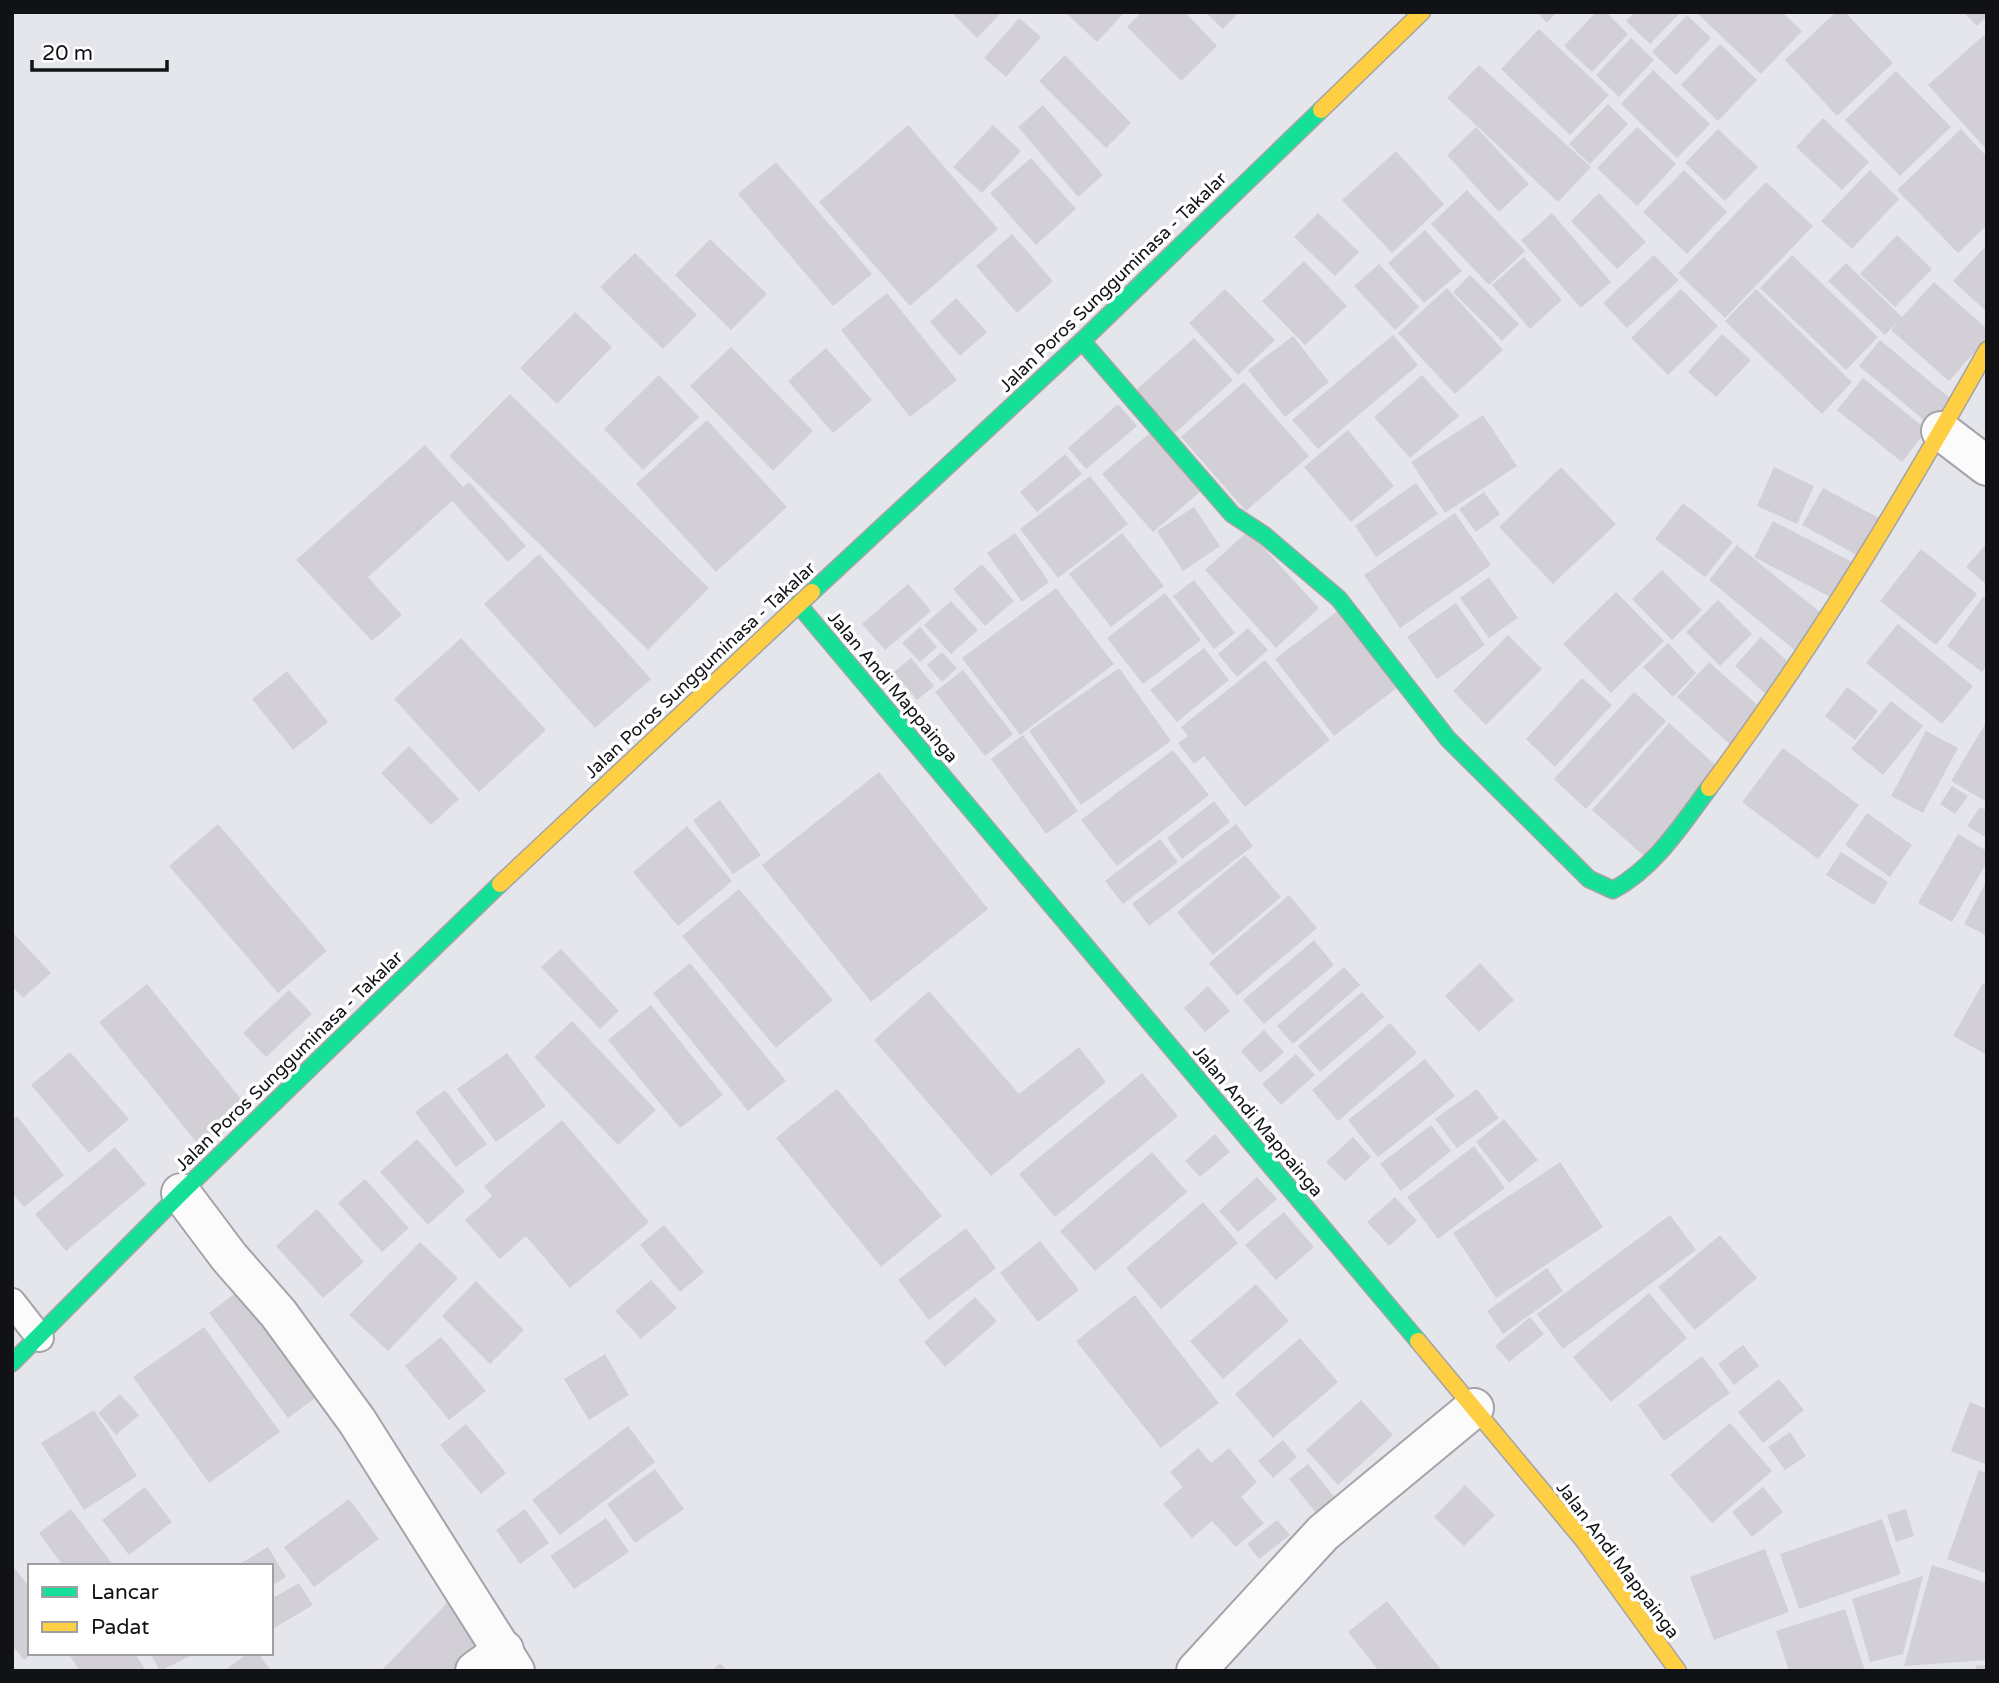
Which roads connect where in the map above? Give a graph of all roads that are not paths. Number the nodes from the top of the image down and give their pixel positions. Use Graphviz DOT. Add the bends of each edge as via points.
graph roads {
  1 [pos="1422,12"];
  2 [pos="1082,341"];
  3 [pos="1987,350"];
  4 [pos="1941,431"];
  5 [pos="1987,466"];
  6 [pos="798,604"];
  7 [pos="181,1193"];
  8 [pos="12,1302"];
  9 [pos="40,1338"];
  10 [pos="12,1363"];
  11 [pos="1474,1408"];
  12 [pos="498,1664"];
  13 [pos="1196,1671"];
  14 [pos="1678,1671"];
  1 -- 2 [label="main road, Jalan Poros Sungguminasa - Takalar"];
  2 -- 4 [label="main road" via="1232,514 1339,599 1448,739 1568,860 1589,879 1613,890 1641,872 1734,756 1833,615"];
  2 -- 6 [label="main road, Jalan Poros Sungguminasa - Takalar"];
  3 -- 4 [label="main road"];
  4 -- 5 [label="street"];
  6 -- 7 [label="main road, Jalan Poros Sungguminasa - Takalar"];
  6 -- 11 [label="main road, Jalan Andi Mappainga"];
  7 -- 9 [label="main road, Jalan Poros Sungguminasa - Takalar"];
  7 -- 12 [label="street" via="357,1421"];
  8 -- 9 [label="lane"];
  9 -- 10 [label="main road, Jalan Poros Sungguminasa - Takalar"];
  11 -- 13 [label="street" via="1323,1533"];
  11 -- 14 [label="main road, Jalan Andi Mappainga" via="1584,1542"];
}
